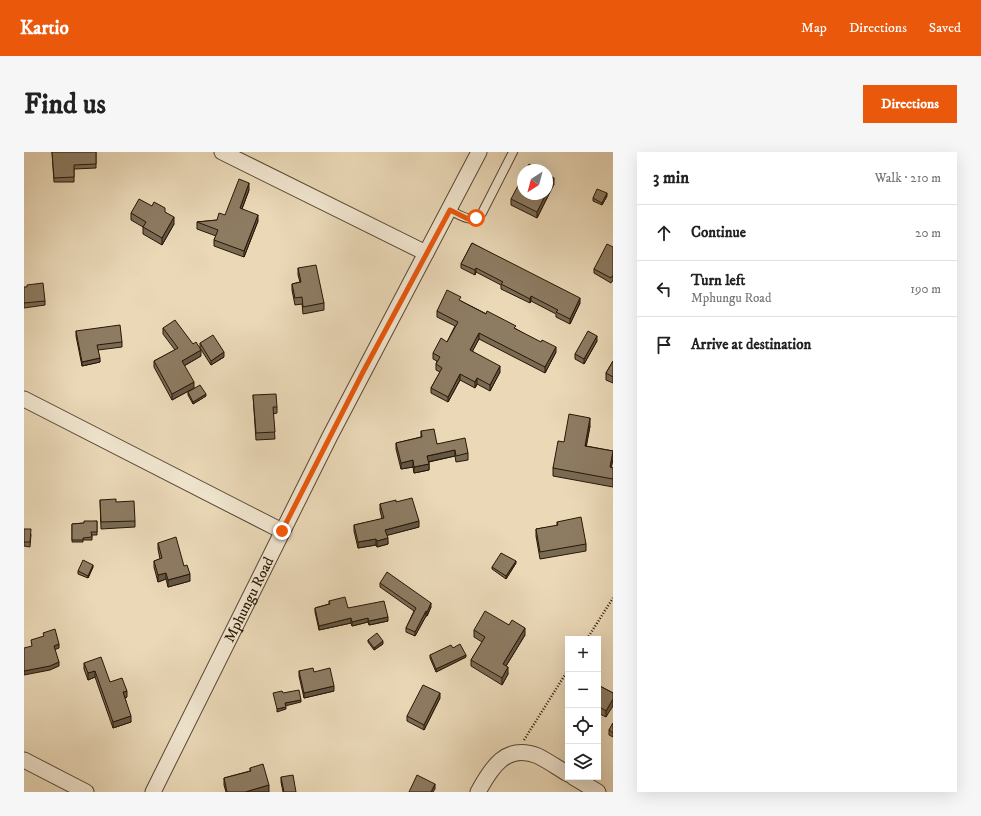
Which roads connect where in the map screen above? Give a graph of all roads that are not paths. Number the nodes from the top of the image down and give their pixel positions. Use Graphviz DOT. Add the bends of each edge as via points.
graph roads {
  1 [pos="222,152"];
  2 [pos="479,152"];
  3 [pos="513,152"];
  4 [pos="450,210"];
  5 [pos="426,253"];
  6 [pos="24,399"];
  7 [pos="282,531"];
  8 [pos="24,760"];
  9 [pos="565,772"];
  10 [pos="578,780"];
  11 [pos="86,792"];
  12 [pos="153,792"];
  13 [pos="478,792"];
  14 [pos="598,792"];
  1 -- 5 [label="street"];
  2 -- 4 [label="street, Mphungu Road"];
  3 -- 4 [label="lane" via="480,216 468,219"];
  4 -- 5 [label="street, Mphungu Road"];
  5 -- 7 [label="street, Mphungu Road"];
  6 -- 7 [label="street"];
  7 -- 12 [label="street, Mphungu Road"];
  8 -- 11 [label="street"];
  9 -- 13 [label="street" via="538,756 516,753 506,756 497,763"];
  10 -- 14 [label="street"];
}
